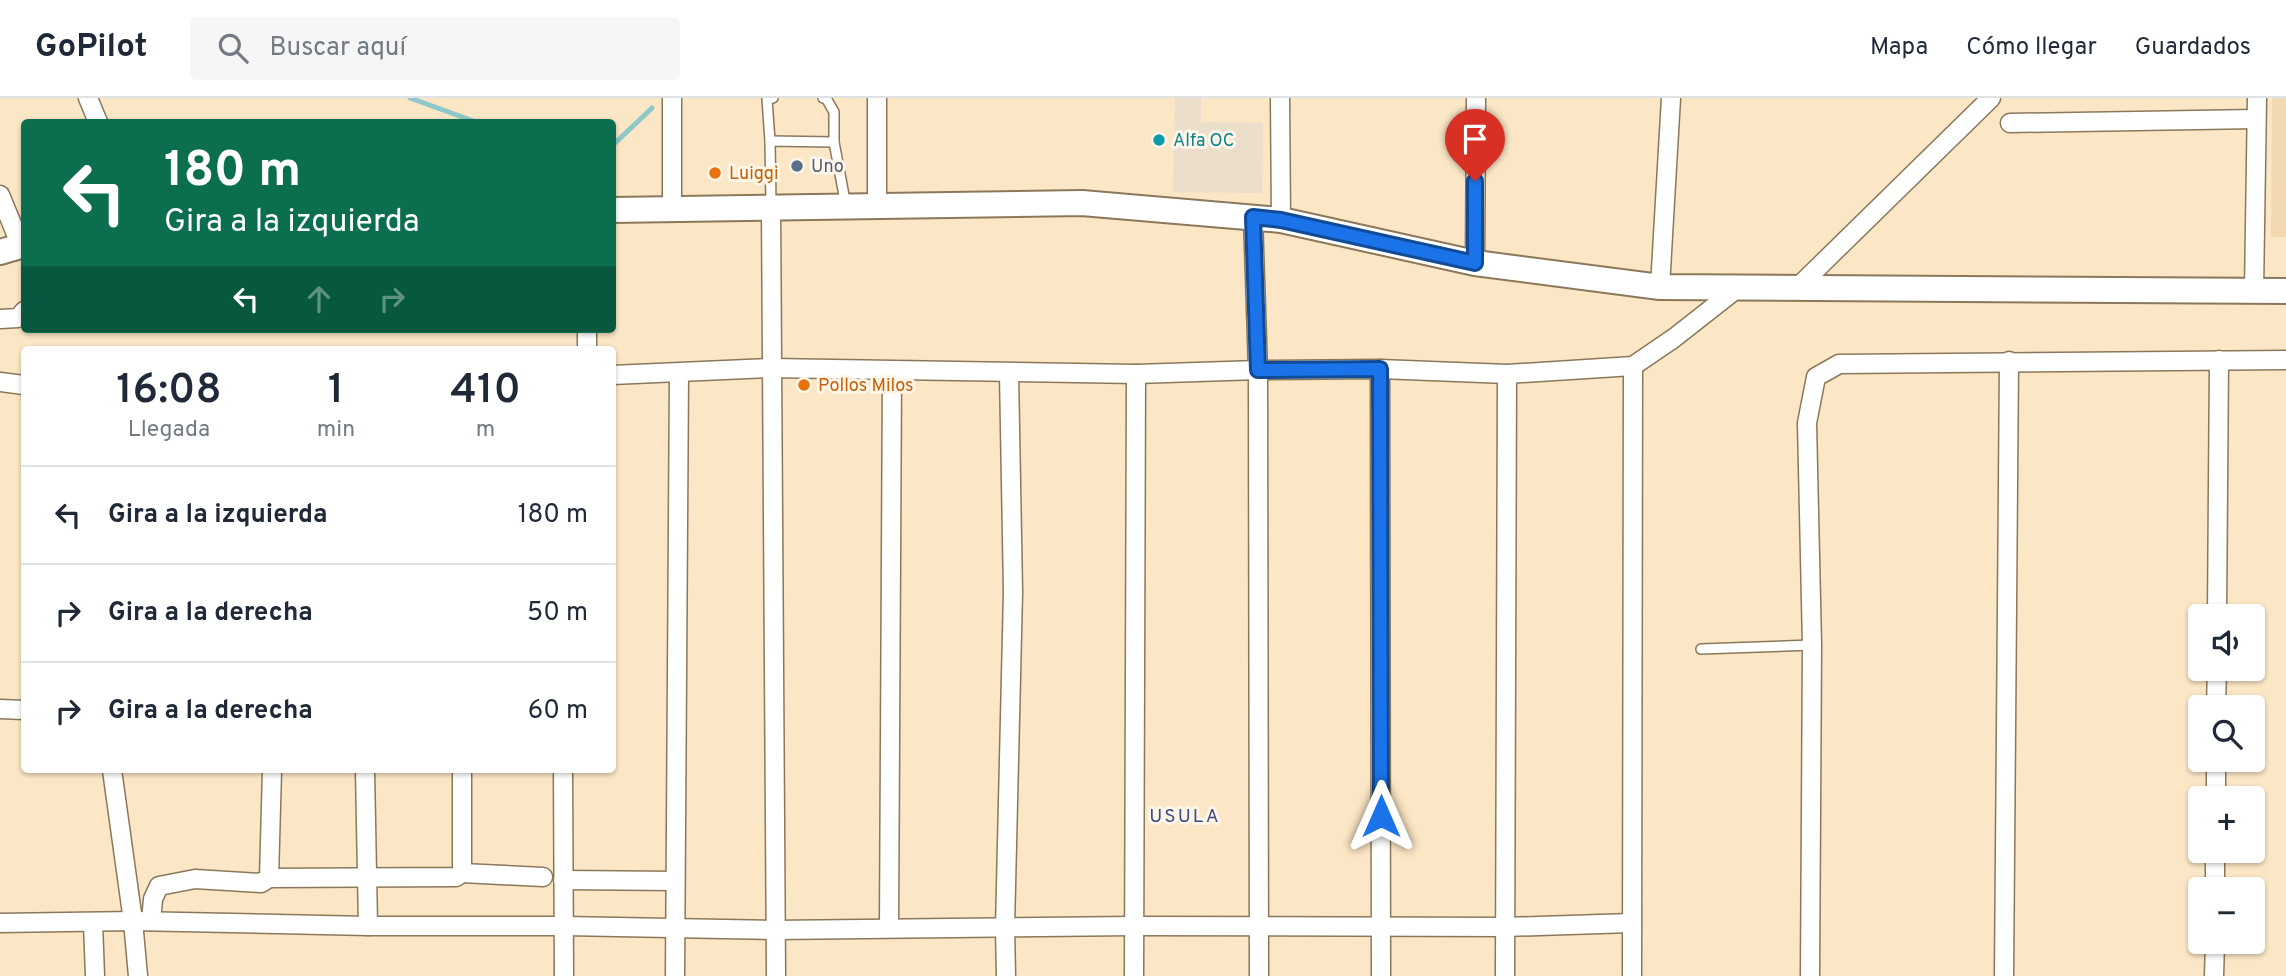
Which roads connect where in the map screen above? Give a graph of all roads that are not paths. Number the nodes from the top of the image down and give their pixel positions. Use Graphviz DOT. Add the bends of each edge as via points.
graph roads {
  1 [pos="88,98"];
  2 [pos="672,98"];
  3 [pos="773,98"];
  4 [pos="823,98"];
  5 [pos="877,98"];
  6 [pos="1280,98"];
  7 [pos="1476,98"];
  8 [pos="1671,98"];
  9 [pos="1991,98"];
  10 [pos="2257,98"];
  11 [pos="97,119"];
  12 [pos="2256,119"];
  13 [pos="2010,122"];
  14 [pos="771,141"];
  15 [pos="834,142"];
  16 [pos="0,195"];
  17 [pos="771,207"];
  18 [pos="846,207"];
  19 [pos="672,208"];
  20 [pos="877,208"];
  21 [pos="616,210"];
  22 [pos="1253,217"];
  23 [pos="1281,220"];
  24 [pos="15,248"];
  25 [pos="1475,263"];
  26 [pos="1660,287"];
  27 [pos="1739,287"];
  28 [pos="1797,288"];
  29 [pos="2286,290"];
  30 [pos="2254,291"];
  31 [pos="21,316"];
  32 [pos="0,319"];
  33 [pos="2219,360"];
  34 [pos="2286,360"];
  35 [pos="2009,361"];
  36 [pos="1633,366"];
  37 [pos="771,368"];
  38 [pos="1380,369"];
  39 [pos="1258,370"];
  40 [pos="892,371"];
  41 [pos="678,373"];
  42 [pos="1009,373"];
  43 [pos="1136,374"];
  44 [pos="1507,374"];
  45 [pos="616,375"];
  46 [pos="0,382"];
  47 [pos="21,384"];
  48 [pos="2217,604"];
  49 [pos="1812,645"];
  50 [pos="1701,649"];
  51 [pos="0,709"];
  52 [pos="21,710"];
  53 [pos="112,773"];
  54 [pos="272,773"];
  55 [pos="365,773"];
  56 [pos="462,773"];
  57 [pos="563,773"];
  58 [pos="463,873"];
  59 [pos="542,877"];
  60 [pos="270,878"];
  61 [pos="368,879"];
  62 [pos="563,880"];
  63 [pos="674,881"];
  64 [pos="142,921"];
  65 [pos="0,923"];
  66 [pos="93,923"];
  67 [pos="1631,923"];
  68 [pos="368,926"];
  69 [pos="564,926"];
  70 [pos="1133,926"];
  71 [pos="1258,926"];
  72 [pos="674,927"];
  73 [pos="889,928"];
  74 [pos="1005,928"];
  75 [pos="1381,928"];
  76 [pos="1505,928"];
  77 [pos="775,930"];
  78 [pos="2215,954"];
  79 [pos="94,976"];
  80 [pos="138,976"];
  81 [pos="564,976"];
  82 [pos="675,976"];
  83 [pos="776,976"];
  84 [pos="1006,976"];
  85 [pos="1134,976"];
  86 [pos="1259,976"];
  87 [pos="1381,976"];
  88 [pos="1505,976"];
  89 [pos="1632,976"];
  90 [pos="1810,976"];
  91 [pos="2004,976"];
  92 [pos="2214,976"];
  1 -- 11 [label="street"];
  2 -- 19 [label="street"];
  3 -- 14 [label="lane" via="767,99"];
  4 -- 15 [label="lane" via="834,112"];
  5 -- 20 [label="street"];
  6 -- 23 [label="street"];
  7 -- 25 [label="street"];
  8 -- 26 [label="street"];
  9 -- 28 [label="street"];
  10 -- 12 [label="street"];
  12 -- 13 [label="street"];
  12 -- 30 [label="street"];
  14 -- 15 [label="lane"];
  14 -- 17 [label="lane"];
  15 -- 18 [label="lane"];
  16 -- 24 [label="street"];
  17 -- 18 [label="street"];
  17 -- 19 [label="street"];
  17 -- 37 [label="street"];
  18 -- 20 [label="street"];
  19 -- 21 [label="street"];
  20 -- 22 [label="street" via="1083,203"];
  22 -- 23 [label="street"];
  22 -- 39 [label="street"];
  23 -- 25 [label="street"];
  25 -- 26 [label="street"];
  26 -- 27 [label="street"];
  27 -- 28 [label="street"];
  27 -- 36 [label="street"];
  28 -- 30 [label="street"];
  29 -- 30 [label="street"];
  31 -- 32 [label="street"];
  33 -- 34 [label="street"];
  33 -- 35 [label="street"];
  33 -- 48 [label="street"];
  35 -- 49 [label="street" via="1839,364 1816,377 1807,423"];
  35 -- 91 [label="street"];
  36 -- 44 [label="street"];
  36 -- 67 [label="street"];
  37 -- 40 [label="street"];
  37 -- 41 [label="street"];
  37 -- 77 [label="street"];
  38 -- 39 [label="street"];
  38 -- 44 [label="street"];
  38 -- 75 [label="street"];
  39 -- 43 [label="street"];
  39 -- 71 [label="street"];
  40 -- 42 [label="street"];
  40 -- 73 [label="street"];
  41 -- 45 [label="street"];
  41 -- 63 [label="street"];
  42 -- 43 [label="street"];
  42 -- 74 [label="street" via="1013,592"];
  43 -- 70 [label="street"];
  44 -- 76 [label="street"];
  46 -- 47 [label="street"];
  49 -- 50 [label="lane"];
  49 -- 90 [label="street"];
  51 -- 52 [label="street"];
  53 -- 64 [label="street"];
  54 -- 60 [label="street"];
  55 -- 61 [label="street"];
  56 -- 58 [label="street"];
  57 -- 62 [label="street"];
  58 -- 59 [label="street"];
  58 -- 61 [label="street" via="450,878"];
  60 -- 61 [label="street"];
  60 -- 64 [label="street" via="261,883 195,879 159,886"];
  61 -- 68 [label="street"];
  62 -- 63 [label="street"];
  62 -- 69 [label="street"];
  63 -- 72 [label="street"];
  64 -- 66 [label="street"];
  64 -- 68 [label="street"];
  64 -- 80 [label="street"];
  65 -- 66 [label="street"];
  66 -- 79 [label="street"];
  67 -- 76 [label="street"];
  67 -- 89 [label="street"];
  68 -- 69 [label="street"];
  69 -- 72 [label="street"];
  69 -- 81 [label="street"];
  70 -- 71 [label="street"];
  70 -- 74 [label="street"];
  70 -- 85 [label="street"];
  71 -- 75 [label="street"];
  71 -- 86 [label="street"];
  72 -- 77 [label="street"];
  72 -- 82 [label="street"];
  73 -- 74 [label="street"];
  73 -- 77 [label="street"];
  74 -- 84 [label="street"];
  75 -- 76 [label="street"];
  75 -- 87 [label="street"];
  76 -- 88 [label="street"];
  77 -- 83 [label="street"];
  78 -- 92 [label="street"];
}
